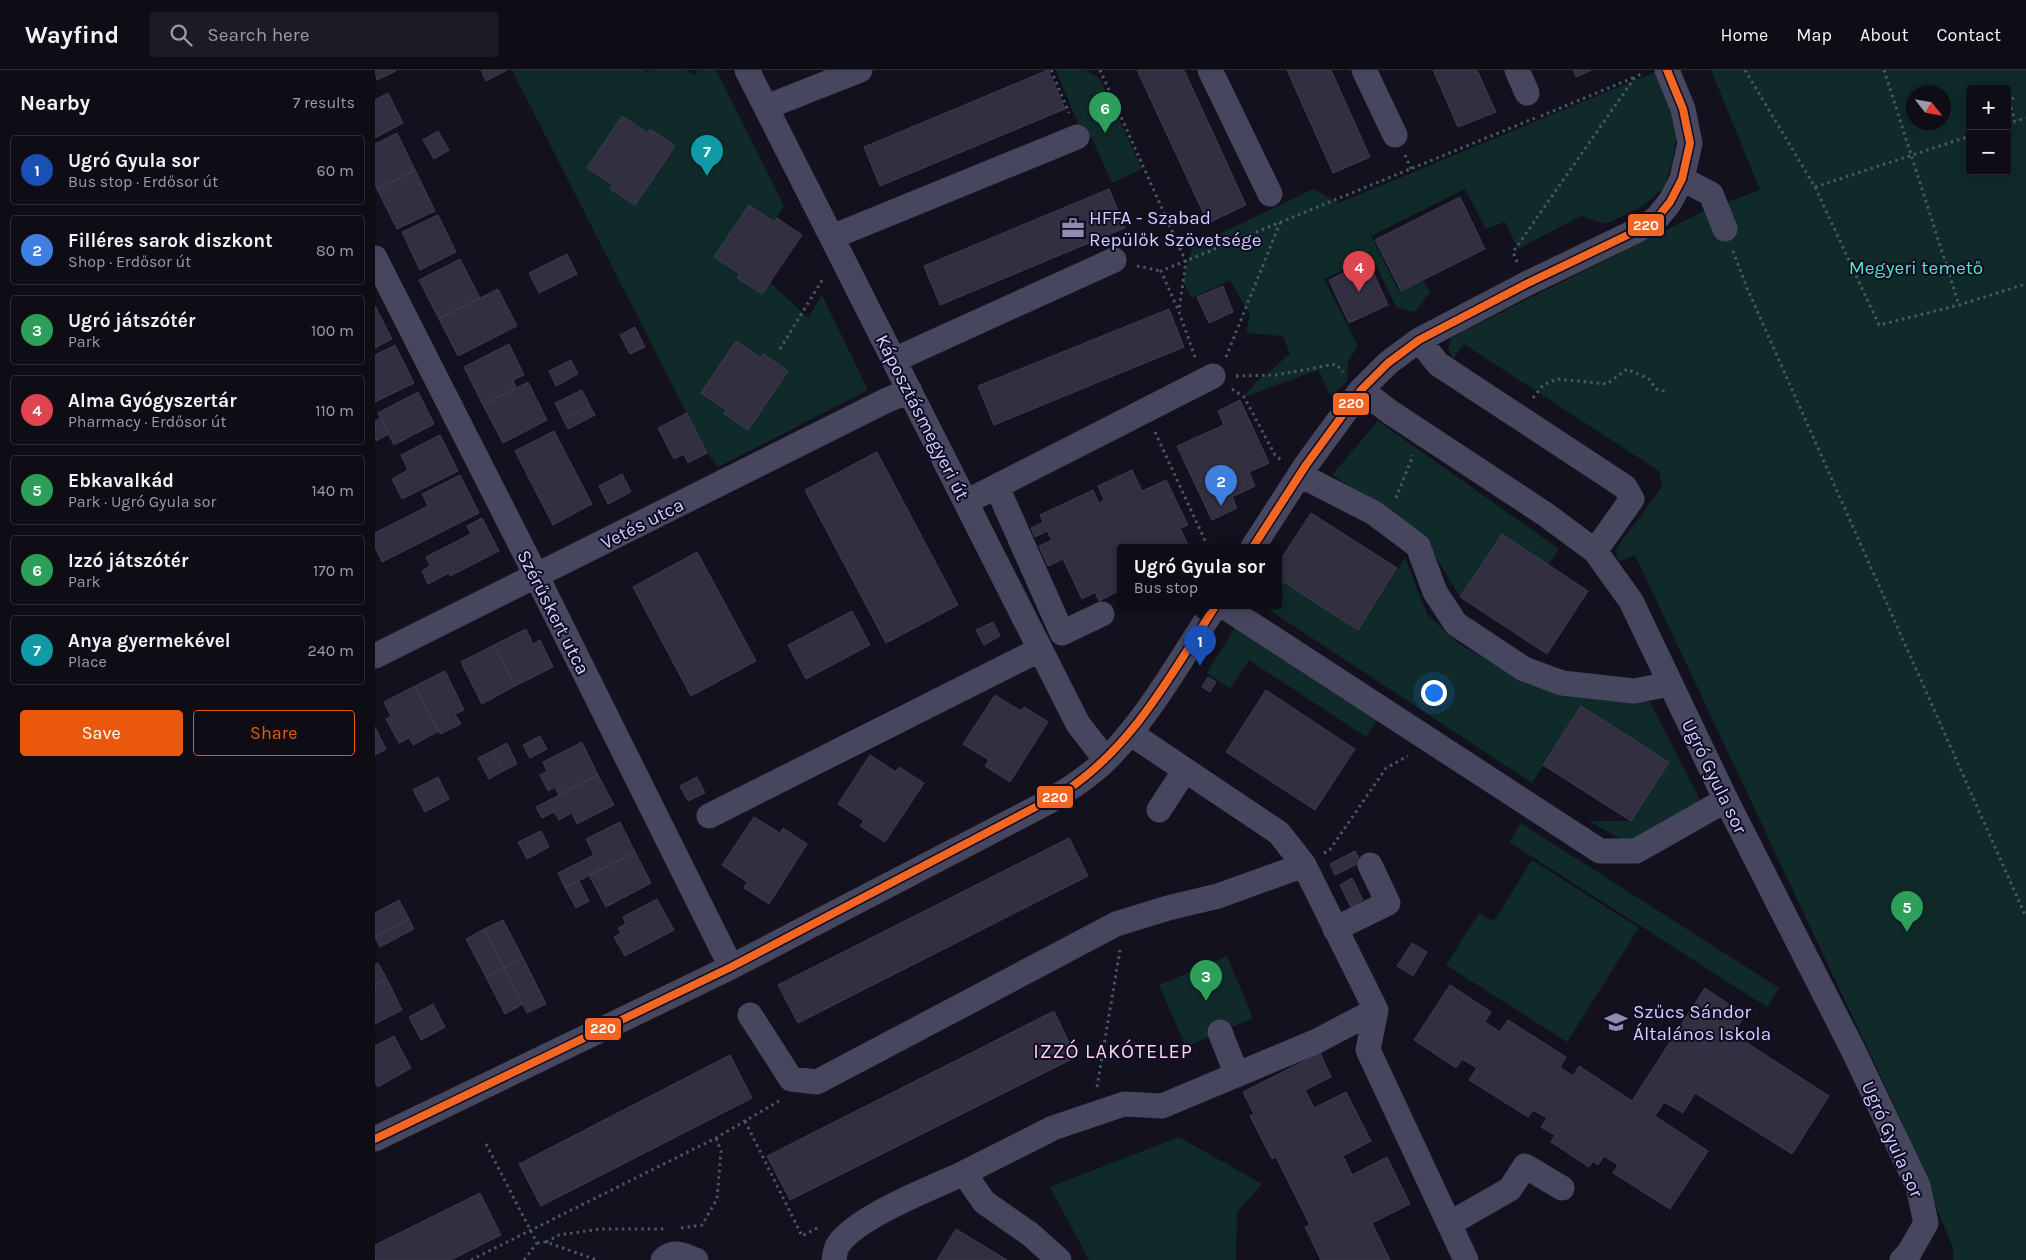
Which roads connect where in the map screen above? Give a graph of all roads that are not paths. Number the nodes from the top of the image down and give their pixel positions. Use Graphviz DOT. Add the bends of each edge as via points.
graph roads {
  1 [pos="747,70"];
  2 [pos="860,70"];
  3 [pos="1211,70"];
  4 [pos="1364,70"];
  5 [pos="1517,70"];
  6 [pos="1667,70"];
  7 [pos="1527,93"];
  8 [pos="766,107"];
  9 [pos="1395,134"];
  10 [pos="1077,136"];
  11 [pos="1682,179"];
  12 [pos="1270,194"];
  13 [pos="1725,229"];
  14 [pos="832,237"];
  15 [pos="375,258"];
  16 [pos="1113,260"];
  17 [pos="1419,340"];
  18 [pos="894,360"];
  19 [pos="1213,376"];
  20 [pos="1361,390"];
  21 [pos="910,392"];
  22 [pos="1300,474"];
  23 [pos="997,487"];
  24 [pos="966,502"];
  25 [pos="1255,544"];
  26 [pos="1595,551"];
  27 [pos="537,576"];
  28 [pos="1213,609"];
  29 [pos="1228,609"];
  30 [pos="1102,614"];
  31 [pos="1039,650"];
  32 [pos="375,656"];
  33 [pos="1669,684"];
  34 [pos="1130,733"];
  35 [pos="1106,760"];
  36 [pos="1185,770"];
  37 [pos="1726,800"];
  38 [pos="1159,810"];
  39 [pos="709,816"];
  40 [pos="1304,865"];
  41 [pos="1370,865"];
  42 [pos="1335,929"];
  43 [pos="731,967"];
  44 [pos="1376,1010"];
  45 [pos="750,1015"];
  46 [pos="1220,1032"];
  47 [pos="1237,1075"];
  48 [pos="375,1139"];
  49 [pos="964,1172"];
  50 [pos="1562,1188"];
  51 [pos="1449,1224"];
  52 [pos="665,1258"];
  53 [pos="697,1260"];
  54 [pos="834,1260"];
  55 [pos="1059,1260"];
  56 [pos="1466,1260"];
  57 [pos="1902,1260"];
  1 -- 8 [label="street, Káposztásmegyeri út"];
  2 -- 8 [label="street"];
  3 -- 12 [label="street"];
  4 -- 9 [label="street"];
  5 -- 7 [label="street"];
  6 -- 11 [label="street" via="1683,109 1690,143"];
  8 -- 14 [label="street, Káposztásmegyeri út"];
  10 -- 14 [label="street"];
  11 -- 13 [label="street" via="1711,194"];
  11 -- 17 [label="street" via="1657,218 1638,230"];
  14 -- 18 [label="street, Káposztásmegyeri út"];
  15 -- 27 [label="street, Szérűskert utca"];
  16 -- 18 [label="street"];
  17 -- 20 [label="street" via="1388,363"];
  17 -- 26 [label="street" via="1438,364 1625,487 1631,499"];
  18 -- 21 [label="street, Káposztásmegyeri út"];
  19 -- 23 [label="street"];
  20 -- 22 [label="street"];
  20 -- 26 [label="street, Ugró Gyula sor"];
  21 -- 24 [label="street, Káposztásmegyeri út"];
  21 -- 27 [label="street, Vetés utca" via="887,400"];
  22 -- 25 [label="street"];
  22 -- 33 [label="street" via="1374,513 1418,546 1435,592 1456,624 1524,669 1562,683 1634,691"];
  23 -- 24 [label="street"];
  23 -- 30 [label="street" via="1061,633"];
  24 -- 31 [label="street, Káposztásmegyeri út"];
  26 -- 33 [label="street, Ugró Gyula sor" via="1631,601"];
  27 -- 32 [label="street, Vetés utca"];
  27 -- 43 [label="street, Szérűskert utca"];
  28 -- 34 [label="street"];
  29 -- 37 [label="street" via="1600,851 1636,851"];
  31 -- 35 [label="street, Káposztásmegyeri út" via="1078,724"];
  31 -- 39 [label="street"];
  33 -- 37 [label="street, Ugró Gyula sor"];
  34 -- 35 [label="street"];
  34 -- 36 [label="street"];
  35 -- 43 [label="street" via="1048,802"];
  36 -- 38 [label="street"];
  36 -- 40 [label="street" via="1279,833"];
  37 -- 57 [label="street, Ugró Gyula sor" via="1853,1050 1917,1186 1926,1223"];
  40 -- 42 [label="street"];
  40 -- 45 [label="street" via="1218,896 1116,924 817,1082 791,1079"];
  41 -- 42 [label="street" via="1388,903"];
  42 -- 44 [label="street"];
  43 -- 48 [label="street"];
  44 -- 47 [label="street" via="1317,1041"];
  44 -- 51 [label="street" via="1368,1050"];
  46 -- 47 [label="street"];
  47 -- 49 [label="street" via="1162,1106 1124,1104 1053,1128"];
  49 -- 54 [label="street" via="875,1215 845,1237 836,1247"];
  49 -- 55 [label="street" via="984,1202 1030,1234"];
  50 -- 51 [label="street" via="1525,1166 1510,1189"];
  51 -- 56 [label="street"];
  52 -- 53 [label="street" via="675,1253"];
}
